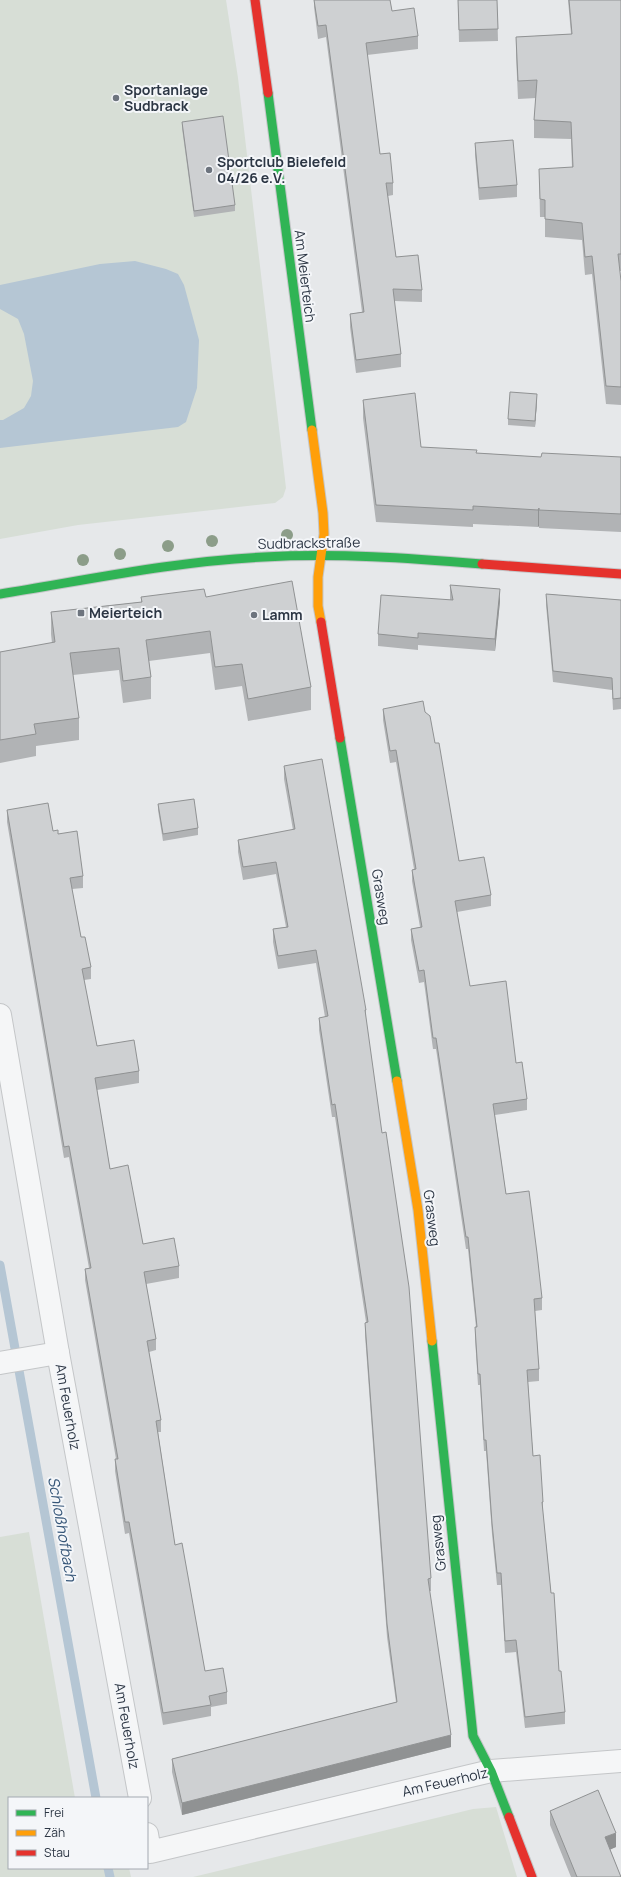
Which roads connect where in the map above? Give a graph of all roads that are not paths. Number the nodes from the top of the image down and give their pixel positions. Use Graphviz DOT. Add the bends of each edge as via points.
graph roads {
  1 [pos="255,0"];
  2 [pos="322,555"];
  3 [pos="621,574"];
  4 [pos="0,594"];
  5 [pos="0,1015"];
  6 [pos="58,1353"];
  7 [pos="3,1363"];
  8 [pos="621,1761"];
  9 [pos="491,1771"];
  10 [pos="140,1797"];
  11 [pos="148,1840"];
  12 [pos="532,1877"];
  1 -- 2 [label="street, Am Meierteich" via="323,513"];
  2 -- 3 [label="street, Sudbrackstraße" via="377,556"];
  2 -- 4 [label="street, Sudbrackstraße" via="203,562"];
  2 -- 9 [label="street, Grasweg" via="318,577 318,606 418,1210 472,1736"];
  5 -- 6 [label="street, Am Feuerholz"];
  6 -- 7 [label="street"];
  6 -- 10 [label="street, Am Feuerholz"];
  8 -- 9 [label="street, Am Feuerholz"];
  9 -- 11 [label="street, Am Feuerholz" via="150,1852"];
  9 -- 12 [label="street, Grasweg"];
}
